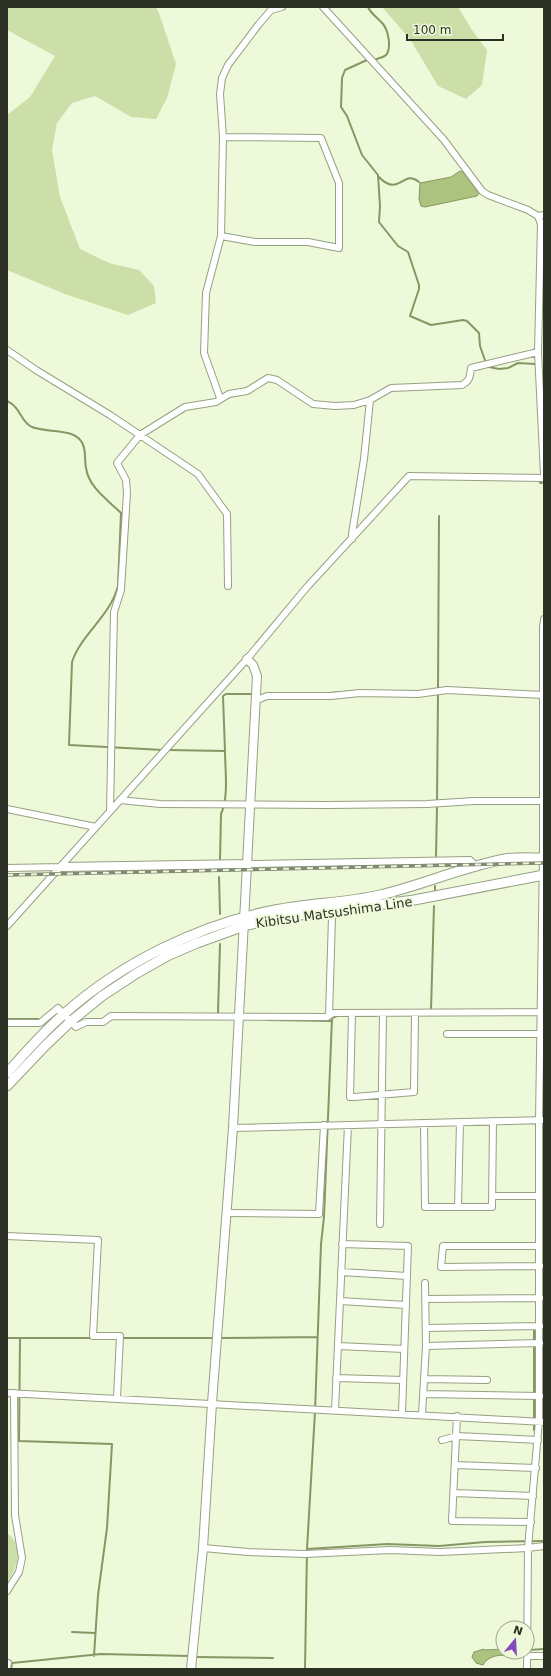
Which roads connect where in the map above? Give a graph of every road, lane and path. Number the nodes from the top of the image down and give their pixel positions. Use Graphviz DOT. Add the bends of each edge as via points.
graph roads {
  1 [pos="282,7"];
  2 [pos="322,7"];
  3 [pos="222,137"];
  4 [pos="541,216"];
  5 [pos="221,236"];
  6 [pos="542,268"];
  7 [pos="7,350"];
  8 [pos="538,352"];
  9 [pos="542,367"];
  10 [pos="220,398"];
  11 [pos="370,400"];
  12 [pos="140,435"];
  13 [pos="544,475"];
  14 [pos="544,478"];
  15 [pos="352,538"];
  16 [pos="228,586"];
  17 [pos="544,619"];
  18 [pos="247,659"];
  19 [pos="543,695"];
  20 [pos="257,700"];
  21 [pos="120,800"];
  22 [pos="542,801"];
  23 [pos="252,804"];
  24 [pos="7,809"];
  25 [pos="110,811"];
  26 [pos="96,826"];
  27 [pos="543,858"];
  28 [pos="248,864"];
  29 [pos="476,866"];
  30 [pos="62,867"];
  31 [pos="7,868"];
  32 [pos="543,875"];
  33 [pos="332,917"];
  34 [pos="244,922"];
  35 [pos="7,926"];
  36 [pos="64,1014"];
  37 [pos="541,1014"];
  38 [pos="330,1015"];
  39 [pos="352,1015"];
  40 [pos="383,1015"];
  41 [pos="415,1015"];
  42 [pos="240,1018"];
  43 [pos="70,1022"];
  44 [pos="7,1023"];
  45 [pos="447,1034"];
  46 [pos="540,1034"];
  47 [pos="7,1073"];
  48 [pos="7,1086"];
  49 [pos="382,1095"];
  50 [pos="542,1120"];
  51 [pos="460,1122"];
  52 [pos="493,1122"];
  53 [pos="424,1123"];
  54 [pos="327,1125"];
  55 [pos="348,1125"];
  56 [pos="382,1125"];
  57 [pos="233,1128"];
  58 [pos="542,1160"];
  59 [pos="541,1193"];
  60 [pos="492,1196"];
  61 [pos="458,1207"];
  62 [pos="227,1213"];
  63 [pos="380,1224"];
  64 [pos="542,1227"];
  65 [pos="7,1236"];
  66 [pos="342,1244"];
  67 [pos="540,1246"];
  68 [pos="541,1263"];
  69 [pos="341,1272"];
  70 [pos="407,1276"];
  71 [pos="425,1283"];
  72 [pos="540,1298"];
  73 [pos="426,1299"];
  74 [pos="340,1301"];
  75 [pos="406,1305"];
  76 [pos="540,1326"];
  77 [pos="426,1328"];
  78 [pos="536,1343"];
  79 [pos="338,1346"];
  80 [pos="426,1346"];
  81 [pos="404,1349"];
  82 [pos="542,1366"];
  83 [pos="336,1378"];
  84 [pos="425,1379"];
  85 [pos="403,1380"];
  86 [pos="487,1380"];
  87 [pos="7,1393"];
  88 [pos="18,1394"];
  89 [pos="424,1394"];
  90 [pos="536,1396"];
  91 [pos="117,1398"];
  92 [pos="212,1404"];
  93 [pos="335,1410"];
  94 [pos="402,1414"];
  95 [pos="422,1414"];
  96 [pos="457,1416"];
  97 [pos="538,1421"];
  98 [pos="457,1436"];
  99 [pos="442,1440"];
  100 [pos="538,1440"];
  101 [pos="455,1465"];
  102 [pos="536,1468"];
  103 [pos="454,1493"];
  104 [pos="533,1496"];
  105 [pos="531,1522"];
  106 [pos="529,1543"];
  107 [pos="544,1546"];
  108 [pos="204,1548"];
  109 [pos="7,1591"];
  110 [pos="528,1620"];
  111 [pos="191,1669"];
  1 -- 3 [label="street" via="271,10 224,72 220,94"];
  2 -- 4 [label="street" via="444,140 482,190 488,195"];
  3 -- 5 [label="street"];
  3 -- 5 [label="street" via="321,138 339,183 339,248 308,242 255,242"];
  4 -- 6 [label="street"];
  5 -- 10 [label="street" via="206,292 204,354"];
  6 -- 8 [label="street"];
  7 -- 12 [label="street"];
  8 -- 9 [label="street"];
  8 -- 11 [label="street" via="471,368 470,378 462,385 391,388"];
  9 -- 13 [label="street"];
  10 -- 11 [label="street" via="247,391 268,378 273,378 313,404 354,405"];
  10 -- 12 [label="street" via="216,402 184,406"];
  11 -- 15 [label="street"];
  12 -- 16 [label="street" via="198,474 227,514"];
  12 -- 25 [label="street" via="117,464 126,480 127,493 121,590 114,612"];
  14 -- 15 [label="street" via="409,476"];
  15 -- 18 [label="street"];
  17 -- 19 [label="street"];
  18 -- 20 [label="street" via="254,665 257,676"];
  18 -- 21 [label="street"];
  19 -- 20 [label="street" via="447,690 412,694 267,696"];
  19 -- 22 [label="street"];
  20 -- 23 [label="street"];
  21 -- 23 [label="street" via="160,804"];
  21 -- 25 [label="street"];
  22 -- 23 [label="street"];
  22 -- 27 [label="street"];
  23 -- 28 [label="street"];
  24 -- 26 [label="street"];
  25 -- 26 [label="street"];
  26 -- 30 [label="street"];
  27 -- 29 [label="main road, Kibitsu Matsushima Line" via="506,859"];
  27 -- 32 [label="street"];
  28 -- 29 [label="street" via="470,860"];
  28 -- 30 [label="street"];
  28 -- 34 [label="street"];
  29 -- 34 [label="main road, Kibitsu Matsushima Line" via="378,896 276,909"];
  30 -- 31 [label="street"];
  30 -- 35 [label="street"];
  32 -- 34 [label="main road, Kibitsu Matsushima Line" via="414,900"];
  32 -- 37 [label="street"];
  33 -- 38 [label="street"];
  34 -- 36 [label="main road, Kibitsu Matsushima Line" via="166,946 100,986"];
  34 -- 42 [label="street"];
  34 -- 43 [label="main road, Kibitsu Matsushima Line" via="168,955 102,996"];
  36 -- 43 [label="street"];
  36 -- 44 [label="street" via="58,1008 40,1023"];
  36 -- 47 [label="main road, Kibitsu Matsushima Line"];
  37 -- 41 [label="street"];
  37 -- 46 [label="street"];
  38 -- 39 [label="street"];
  38 -- 42 [label="street"];
  39 -- 40 [label="street"];
  39 -- 49 [label="street" via="350,1097"];
  40 -- 41 [label="street"];
  40 -- 49 [label="street"];
  41 -- 49 [label="street" via="414,1092"];
  42 -- 43 [label="street" via="111,1016 103,1022 86,1022 76,1027"];
  42 -- 57 [label="street"];
  43 -- 48 [label="main road, Kibitsu Matsushima Line"];
  45 -- 46 [label="street"];
  46 -- 50 [label="street"];
  49 -- 56 [label="street"];
  50 -- 52 [label="street"];
  50 -- 58 [label="street"];
  51 -- 52 [label="street"];
  51 -- 53 [label="street"];
  51 -- 61 [label="street"];
  52 -- 60 [label="street"];
  53 -- 56 [label="street"];
  53 -- 61 [label="street" via="425,1207"];
  54 -- 55 [label="street"];
  54 -- 57 [label="street"];
  54 -- 62 [label="street" via="319,1214"];
  55 -- 56 [label="street"];
  55 -- 66 [label="street"];
  56 -- 63 [label="street"];
  57 -- 62 [label="street"];
  58 -- 59 [label="street"];
  59 -- 60 [label="street"];
  59 -- 64 [label="street"];
  60 -- 61 [label="street" via="492,1207"];
  62 -- 92 [label="street"];
  64 -- 67 [label="street"];
  65 -- 91 [label="street" via="98,1240 93,1336 120,1336"];
  66 -- 69 [label="street"];
  66 -- 70 [label="street" via="408,1246"];
  67 -- 68 [label="street"];
  67 -- 68 [label="street" via="443,1246 441,1267"];
  68 -- 72 [label="street"];
  69 -- 70 [label="street"];
  69 -- 74 [label="street"];
  70 -- 75 [label="street"];
  71 -- 73 [label="street"];
  72 -- 73 [label="street"];
  72 -- 76 [label="street"];
  73 -- 77 [label="street"];
  74 -- 75 [label="street"];
  74 -- 79 [label="street"];
  75 -- 81 [label="street"];
  76 -- 77 [label="street"];
  76 -- 78 [label="street"];
  77 -- 80 [label="street"];
  78 -- 80 [label="street"];
  78 -- 82 [label="street"];
  79 -- 81 [label="street"];
  79 -- 83 [label="street"];
  80 -- 84 [label="street"];
  81 -- 85 [label="street"];
  82 -- 90 [label="street"];
  83 -- 85 [label="street"];
  83 -- 93 [label="street"];
  84 -- 86 [label="street"];
  84 -- 89 [label="street"];
  85 -- 94 [label="street"];
  87 -- 88 [label="street"];
  88 -- 91 [label="street"];
  88 -- 109 [label="street" via="15,1515 22,1558 19,1572"];
  89 -- 90 [label="street"];
  89 -- 95 [label="street"];
  90 -- 97 [label="street"];
  91 -- 92 [label="street"];
  92 -- 93 [label="street"];
  92 -- 108 [label="street"];
  93 -- 94 [label="street"];
  94 -- 95 [label="street"];
  95 -- 96 [label="street"];
  96 -- 97 [label="street"];
  96 -- 98 [label="street"];
  97 -- 100 [label="street"];
  98 -- 99 [label="street"];
  98 -- 100 [label="street"];
  98 -- 101 [label="street"];
  100 -- 102 [label="street"];
  101 -- 102 [label="street"];
  101 -- 103 [label="street"];
  102 -- 104 [label="street"];
  103 -- 104 [label="street"];
  103 -- 105 [label="street" via="452,1521"];
  104 -- 105 [label="street"];
  105 -- 106 [label="street"];
  106 -- 107 [label="street"];
  106 -- 108 [label="street" via="440,1552 390,1550 307,1554"];
  106 -- 110 [label="street"];
  108 -- 111 [label="street"];
}
